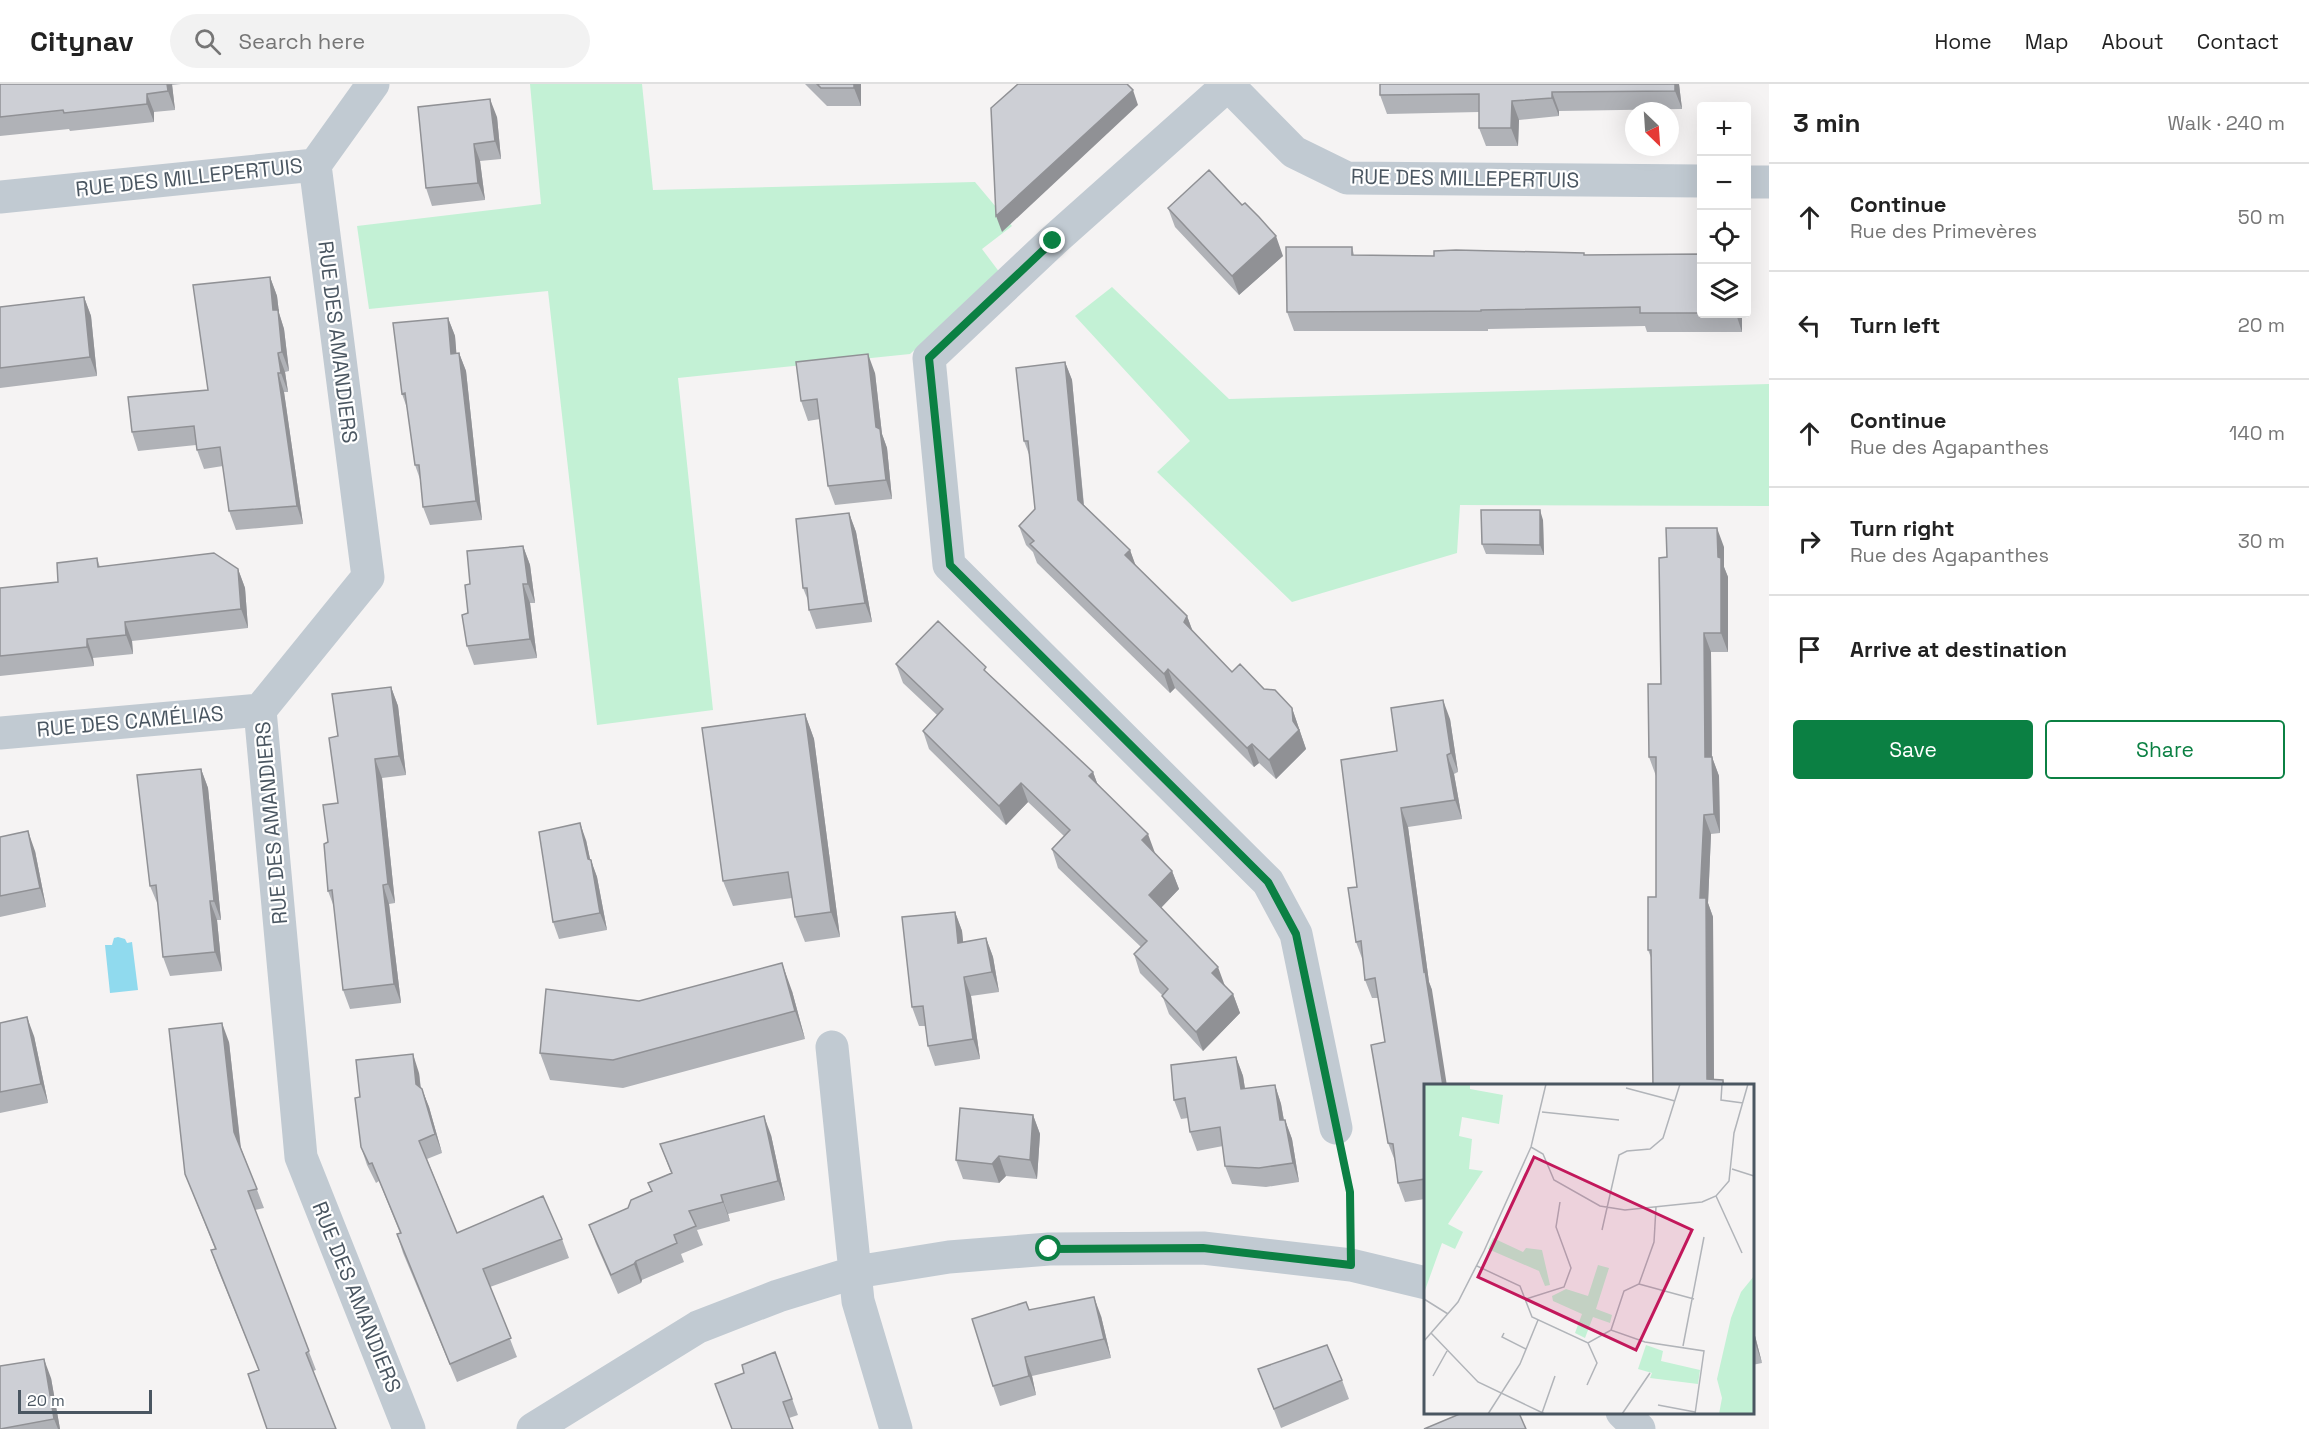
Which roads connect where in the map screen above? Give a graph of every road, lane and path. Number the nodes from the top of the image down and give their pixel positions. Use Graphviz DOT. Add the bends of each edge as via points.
graph roads {
  1 [pos="373,84"];
  2 [pos="1228,85"];
  3 [pos="315,165"];
  4 [pos="1697,181"];
  5 [pos="1751,182"];
  6 [pos="1769,182"];
  7 [pos="0,197"];
  8 [pos="260,710"];
  9 [pos="0,733"];
  10 [pos="832,1047"];
  11 [pos="1336,1128"];
  12 [pos="1351,1265"];
  13 [pos="856,1272"];
  14 [pos="1424,1283"];
  15 [pos="1623,1414"];
  16 [pos="410,1429"];
  17 [pos="533,1429"];
  18 [pos="896,1429"];
  19 [pos="1639,1429"];
  1 -- 3 [label="street, RUE DES MILLEPERTUIS"];
  2 -- 4 [label="street, RUE DES MILLEPERTUIS" via="1294,152 1347,178"];
  2 -- 11 [label="street" via="929,358 948,553 950,565 1268,882 1296,934"];
  3 -- 7 [label="street, RUE DES MILLEPERTUIS"];
  3 -- 8 [label="street, RUE DES AMANDIERS" via="368,577"];
  5 -- 6 [label="street"];
  8 -- 9 [label="street, RUE DES CAMÉLIAS"];
  8 -- 16 [label="street, RUE DES AMANDIERS" via="301,1157"];
  10 -- 13 [label="street"];
  11 -- 12 [label="path" via="1350,1192"];
  12 -- 13 [label="street" via="1203,1248 1049,1249 949,1257"];
  12 -- 14 [label="street"];
  13 -- 17 [label="street" via="698,1327"];
  13 -- 18 [label="street" via="858,1301"];
  15 -- 19 [label="street"];
}
